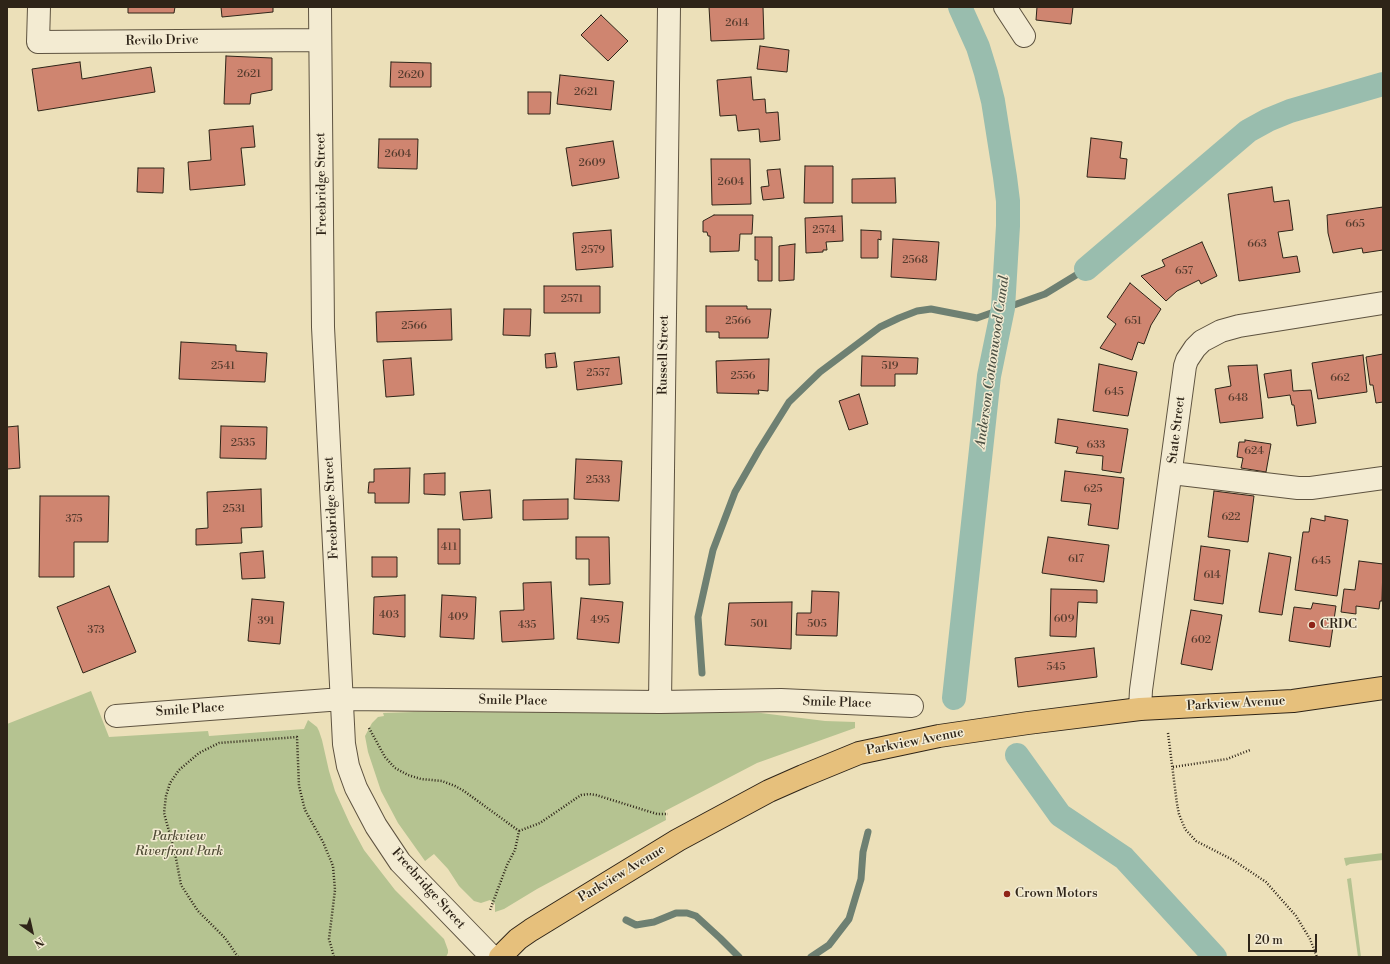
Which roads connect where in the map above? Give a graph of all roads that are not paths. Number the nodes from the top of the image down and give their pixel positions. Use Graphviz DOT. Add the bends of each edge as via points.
graph roads {
  1 [pos="39,7"];
  2 [pos="320,7"];
  3 [pos="668,7"];
  4 [pos="1005,7"];
  5 [pos="1024,36"];
  6 [pos="320,40"];
  7 [pos="1383,304"];
  8 [pos="1172,473"];
  9 [pos="1383,478"];
  10 [pos="1383,688"];
  11 [pos="342,699"];
  12 [pos="660,702"];
  13 [pos="912,706"];
  14 [pos="1140,709"];
  15 [pos="116,716"];
  16 [pos="492,957"];
  17 [pos="500,957"];
  1 -- 6 [label="street, Revilo Drive" via="38,42"];
  2 -- 6 [label="street, Freebridge Street"];
  3 -- 12 [label="street, Russell Street"];
  4 -- 5 [label="street"];
  6 -- 11 [label="street, Freebridge Street" via="323,327"];
  7 -- 8 [label="street, State Street" via="1239,326 1202,341 1185,366"];
  8 -- 9 [label="street" via="1298,488"];
  8 -- 14 [label="street, State Street"];
  10 -- 14 [label="main road, Parkview Avenue" via="1293,701"];
  11 -- 12 [label="street, Smile Place"];
  11 -- 15 [label="street, Smile Place"];
  11 -- 16 [label="street, Freebridge Street" via="344,744 348,766 356,788 376,826 400,862"];
  12 -- 13 [label="street, Smile Place" via="781,700"];
  14 -- 17 [label="main road, Parkview Avenue" via="1028,722 939,736 859,753 769,791 678,840 531,930"];
}
